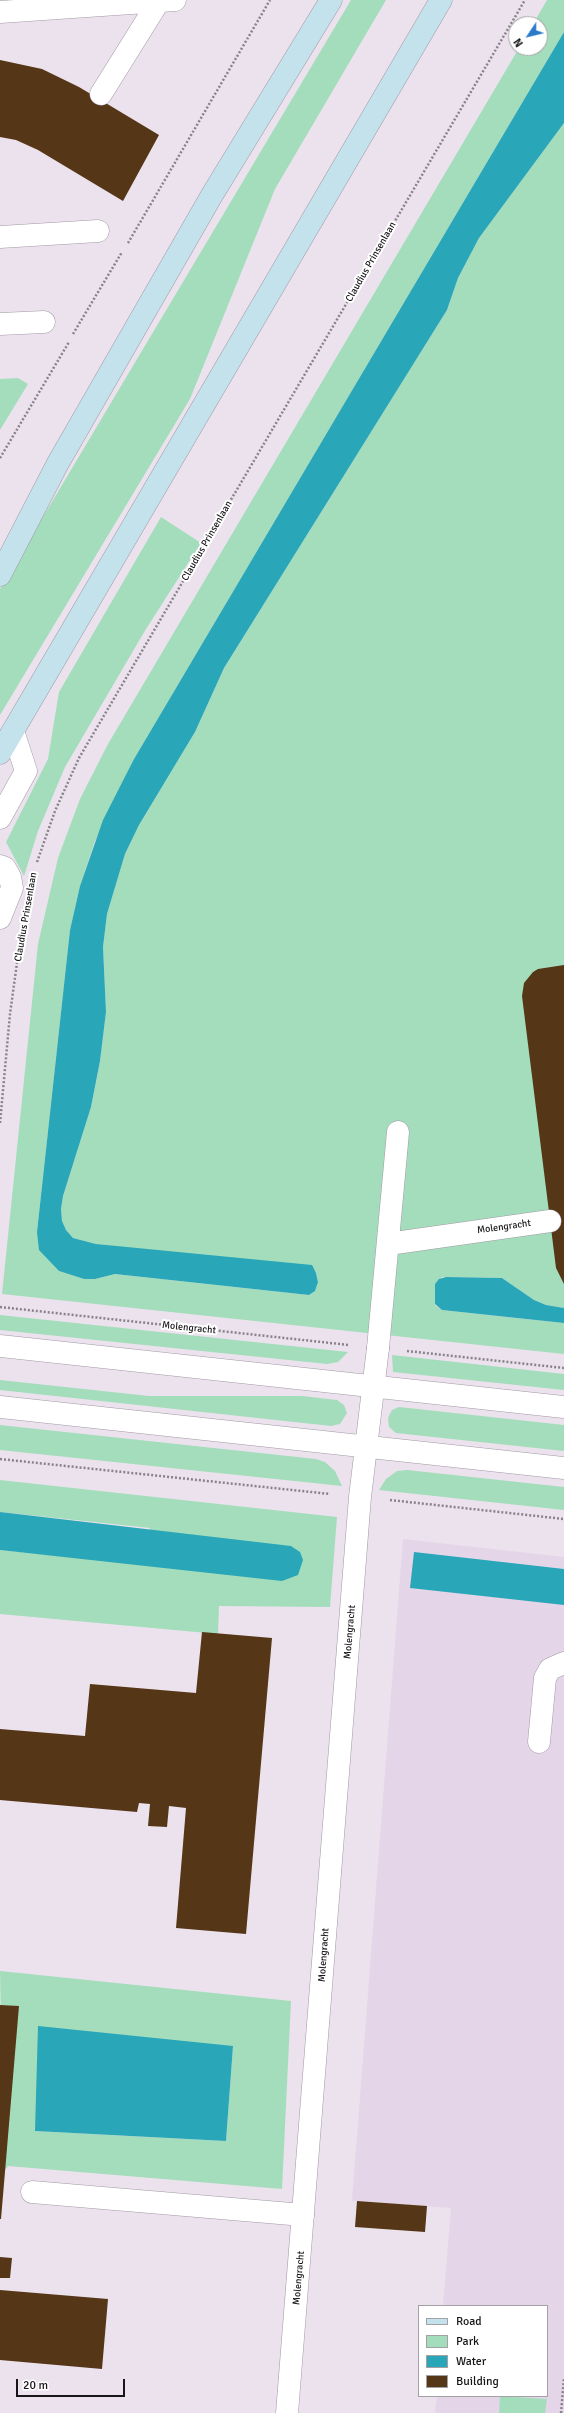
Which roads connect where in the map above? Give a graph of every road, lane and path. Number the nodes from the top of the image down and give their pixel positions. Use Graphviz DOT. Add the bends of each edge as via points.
graph roads {
  1 [pos="167,0"];
  2 [pos="270,0"];
  3 [pos="331,0"];
  4 [pos="441,0"];
  5 [pos="525,0"];
  6 [pos="0,12"];
  7 [pos="101,94"];
  8 [pos="98,232"];
  9 [pos="0,237"];
  10 [pos="44,322"];
  11 [pos="0,324"];
  12 [pos="0,458"];
  13 [pos="0,576"];
  14 [pos="13,731"];
  15 [pos="0,753"];
  16 [pos="0,818"];
  17 [pos="36,865"];
  18 [pos="0,866"];
  19 [pos="0,918"];
  20 [pos="21,936"];
  21 [pos="0,1123"];
  22 [pos="398,1132"];
  23 [pos="550,1221"];
  24 [pos="388,1244"];
  25 [pos="0,1307"];
  26 [pos="0,1346"];
  27 [pos="378,1348"];
  28 [pos="564,1368"];
  29 [pos="374,1386"];
  30 [pos="0,1407"];
  31 [pos="564,1407"];
  32 [pos="366,1446"];
  33 [pos="0,1459"];
  34 [pos="564,1468"];
  35 [pos="360,1497"];
  36 [pos="564,1519"];
  37 [pos="564,1663"];
  38 [pos="539,1742"];
  39 [pos="32,2192"];
  40 [pos="303,2215"];
  41 [pos="564,2378"];
  42 [pos="288,2413"];
  43 [pos="561,2413"];
  1 -- 6 [label="street"];
  1 -- 7 [label="street"];
  2 -- 12 [label="path"];
  3 -- 13 [label="main road" via="208,202 58,463"];
  4 -- 14 [label="main road"];
  5 -- 17 [label="path, Claudius Prinsenlaan" via="79,758 54,812"];
  8 -- 9 [label="street"];
  10 -- 11 [label="street"];
  14 -- 15 [label="main road"];
  14 -- 16 [label="street" via="26,771"];
  18 -- 19 [label="street, Claudius Prinsenlaan" via="5,868 10,877 12,888"];
  20 -- 21 [label="path, Claudius Prinsenlaan" via="10,1014"];
  22 -- 24 [label="street, Molengracht"];
  23 -- 24 [label="street, Molengracht"];
  24 -- 27 [label="street, Molengracht"];
  25 -- 27 [label="path, Molengracht"];
  26 -- 29 [label="street"];
  27 -- 28 [label="path, Molengracht"];
  27 -- 29 [label="street, Molengracht"];
  29 -- 31 [label="street"];
  29 -- 32 [label="street, Molengracht"];
  30 -- 32 [label="street"];
  32 -- 34 [label="street"];
  32 -- 35 [label="street, Molengracht"];
  33 -- 35 [label="path"];
  35 -- 36 [label="path"];
  35 -- 40 [label="street, Molengracht"];
  37 -- 38 [label="street" via="550,1669 545,1678"];
  39 -- 40 [label="street"];
  40 -- 42 [label="street, Molengracht"];
  41 -- 43 [label="path"];
}
